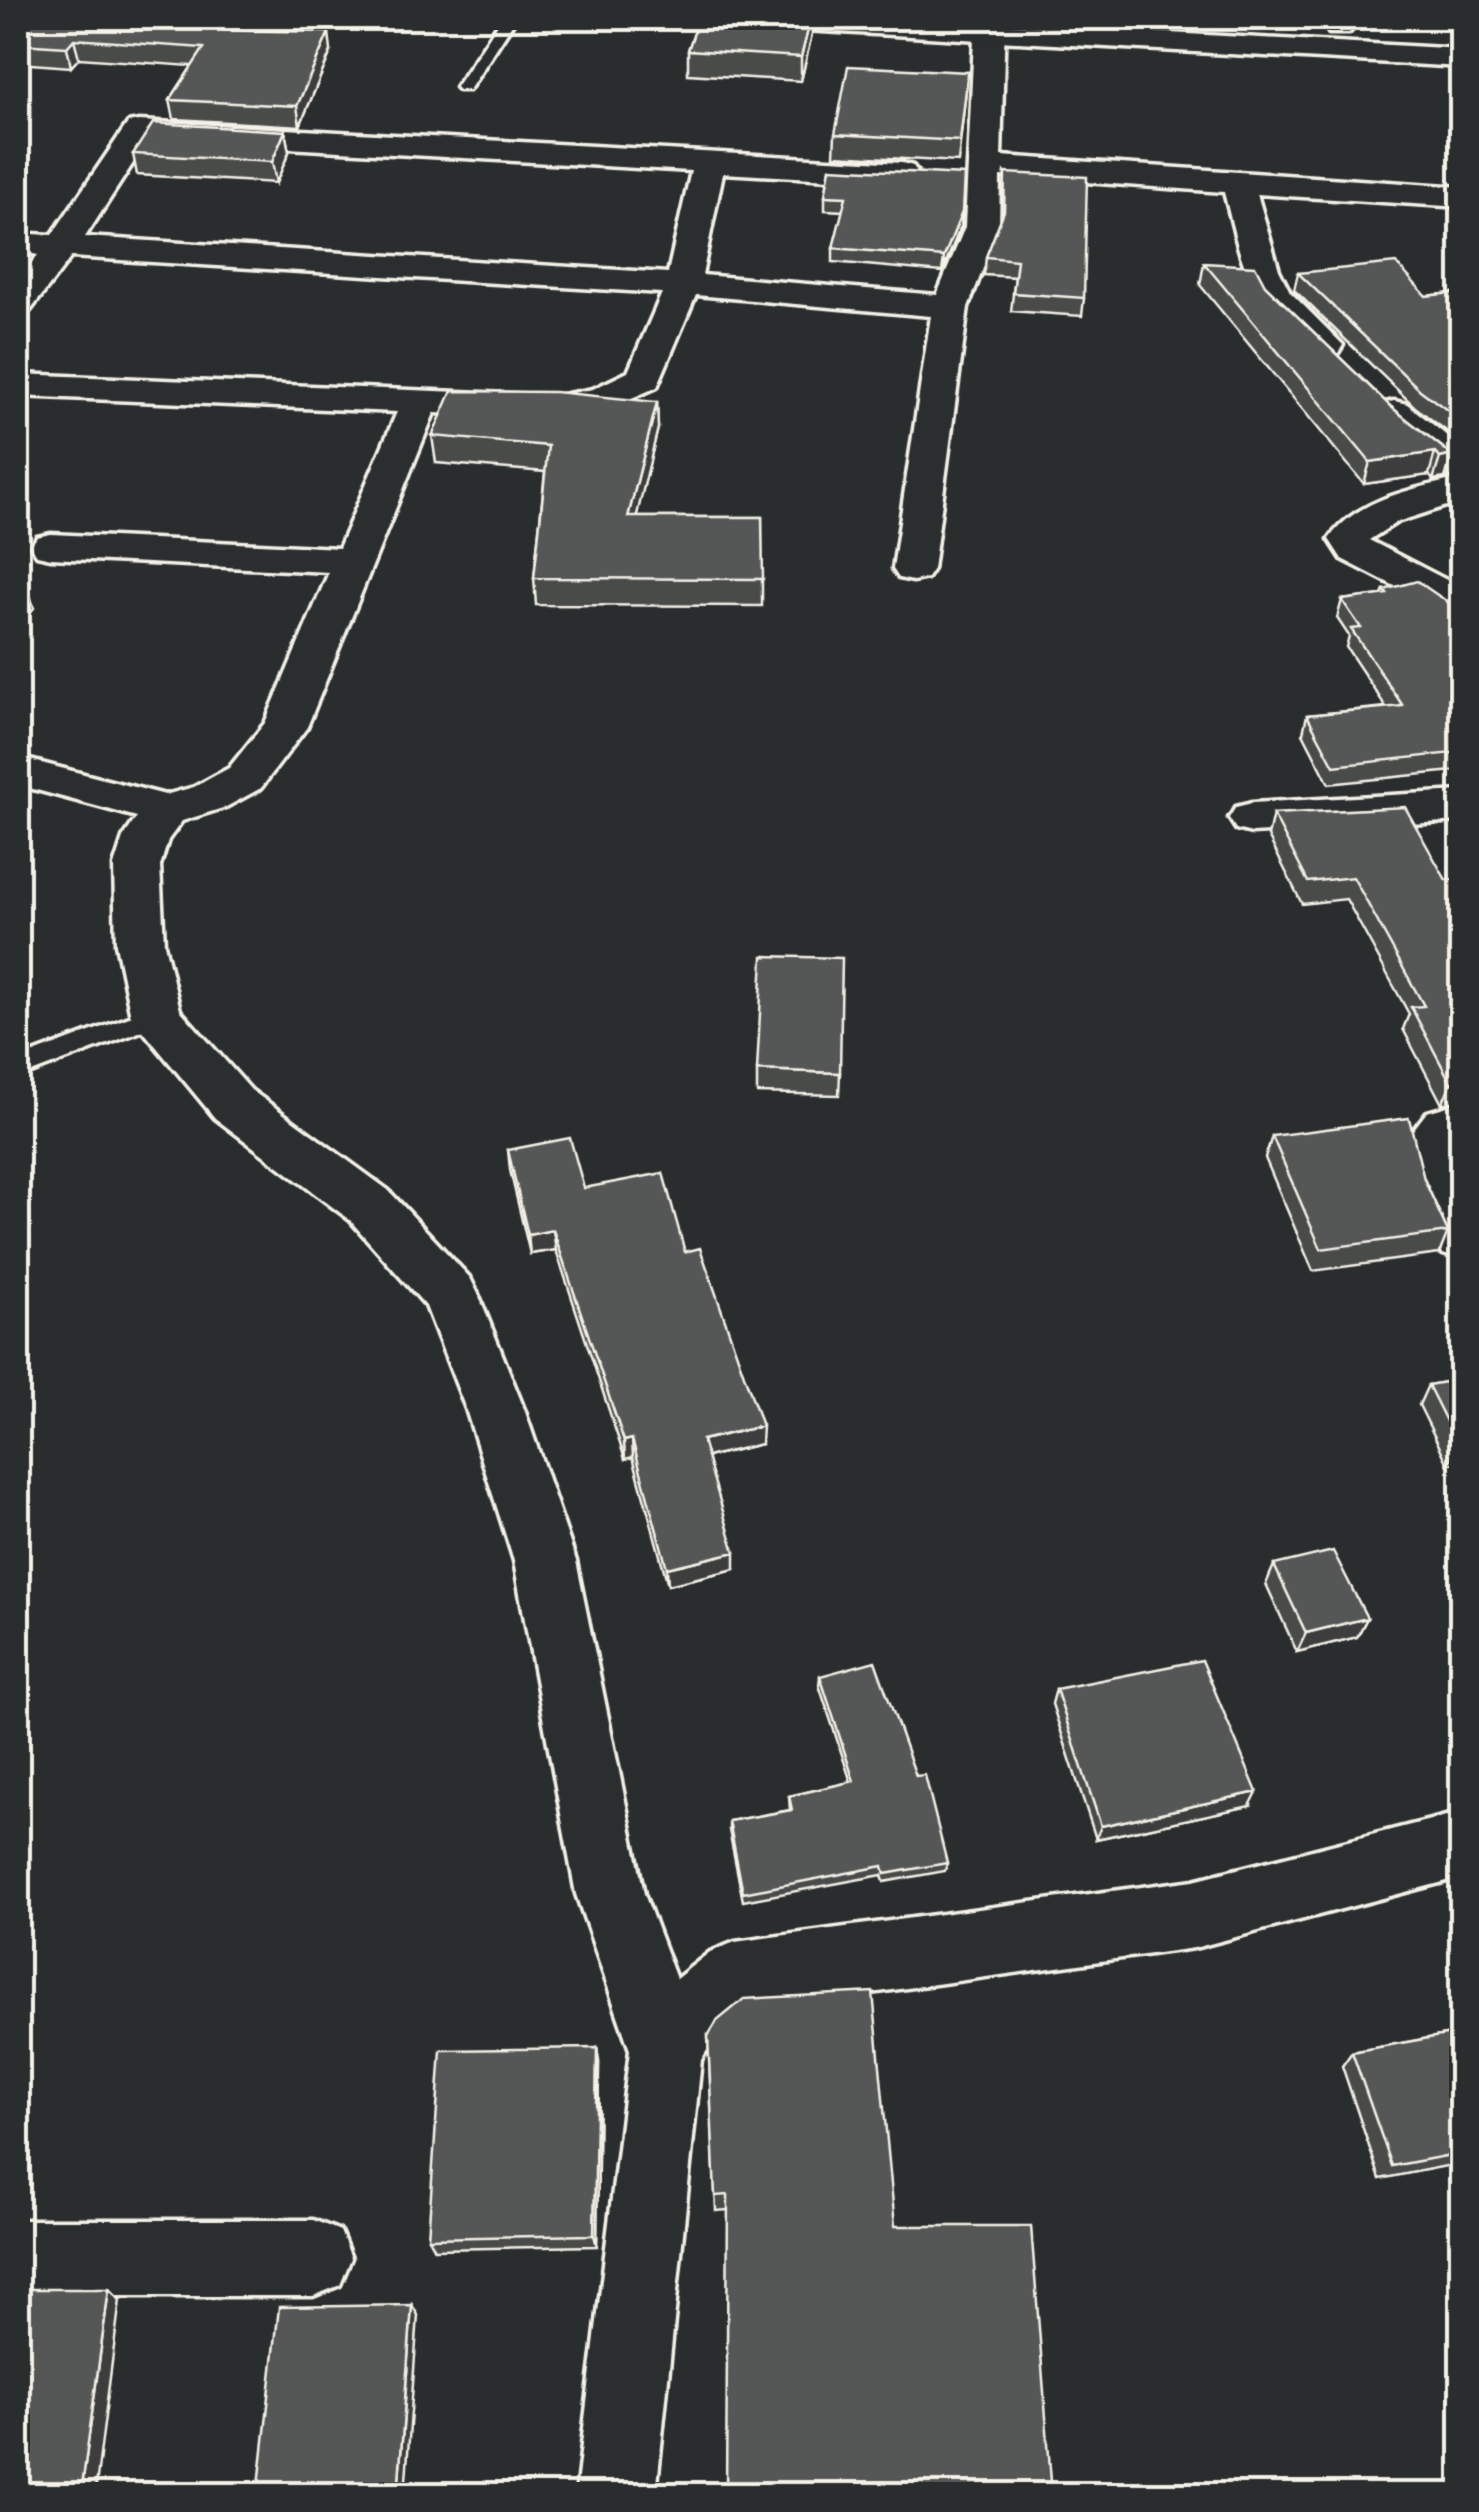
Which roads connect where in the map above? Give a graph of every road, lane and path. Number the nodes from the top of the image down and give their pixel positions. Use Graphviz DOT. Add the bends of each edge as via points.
graph roads {
  1 [pos="509,18"];
  2 [pos="751,18"];
  3 [pos="1146,18"];
  4 [pos="1339,22"];
  5 [pos="989,24"];
  6 [pos="1462,37"];
  7 [pos="1462,58"];
  8 [pos="464,88"];
  9 [pos="710,163"];
  10 [pos="985,171"];
  11 [pos="1238,184"];
  12 [pos="1462,198"];
  13 [pos="18,244"];
  14 [pos="62,246"];
  15 [pos="683,284"];
  16 [pos="18,304"];
  17 [pos="950,308"];
  18 [pos="1350,370"];
  19 [pos="18,384"];
  20 [pos="1374,394"];
  21 [pos="420,402"];
  22 [pos="1462,467"];
  23 [pos="1462,490"];
  24 [pos="52,546"];
  25 [pos="354,561"];
  26 [pos="913,569"];
  27 [pos="1462,610"];
  28 [pos="18,771"];
  29 [pos="1462,806"];
  30 [pos="166,810"];
  31 [pos="1252,818"];
  32 [pos="156,1016"];
  33 [pos="18,1069"];
  34 [pos="1462,1121"];
  35 [pos="1462,1239"];
  36 [pos="1462,1844"];
  37 [pos="666,2050"];
  38 [pos="18,2258"];
  39 [pos="313,2258"];
  40 [pos="616,2494"];
  1 -- 8 [label="lane"];
  2 -- 5 [label="street"];
  3 -- 4 [label="street"];
  4 -- 6 [label="street"];
  5 -- 7 [label="street"];
  5 -- 10 [label="street"];
  9 -- 10 [label="street" via="936,175"];
  9 -- 14 [label="street" via="139,130"];
  9 -- 15 [label="street"];
  10 -- 11 [label="street"];
  10 -- 17 [label="street" via="982,226"];
  11 -- 12 [label="street"];
  11 -- 18 [label="street" via="1275,297"];
  13 -- 14 [label="street"];
  14 -- 15 [label="street"];
  14 -- 16 [label="street"];
  15 -- 17 [label="street"];
  15 -- 21 [label="street" via="644,379 603,398 557,407"];
  17 -- 26 [label="street"];
  19 -- 21 [label="street"];
  20 -- 22 [label="street"];
  21 -- 25 [label="street"];
  23 -- 27 [label="street" via="1365,523 1350,539 1356,550 1444,594"];
  24 -- 25 [label="street"];
  25 -- 30 [label="street" via="275,740 245,778"];
  28 -- 30 [label="street"];
  29 -- 31 [label="street"];
  30 -- 32 [label="street" via="136,866 140,944"];
  32 -- 33 [label="lane"];
  32 -- 37 [label="street" via="233,1104 370,1205 450,1294 546,1561 610,1894"];
  34 -- 35 [label="street" via="1445,1126 1430,1142"];
  36 -- 37 [label="street" via="1194,1914 735,1976 690,2012"];
  37 -- 40 [label="street"];
  38 -- 39 [label="street"];
}
